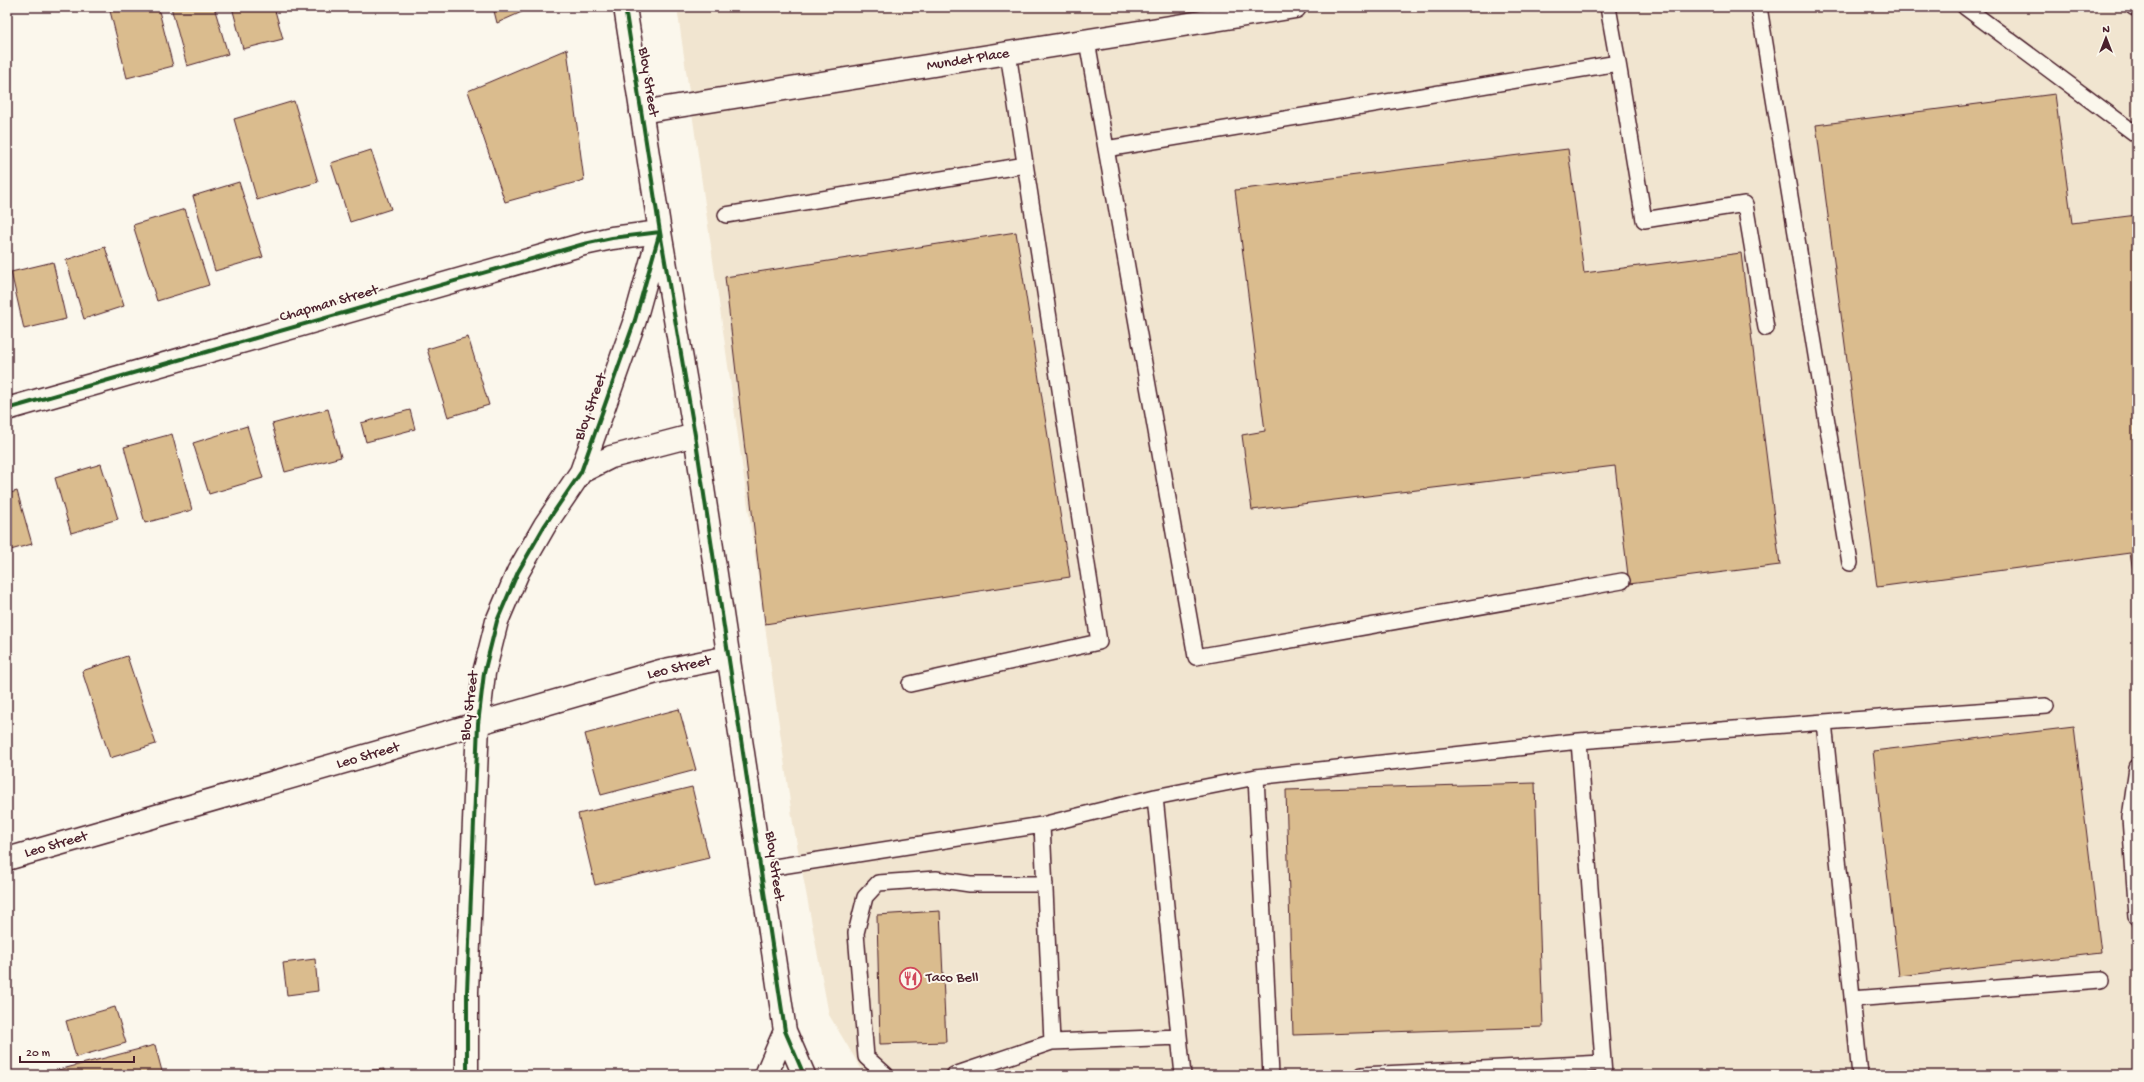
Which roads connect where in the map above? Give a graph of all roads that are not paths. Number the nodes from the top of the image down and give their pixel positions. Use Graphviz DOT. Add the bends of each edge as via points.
graph roads {
  1 [pos="625,7"];
  2 [pos="1296,7"];
  3 [pos="1608,7"];
  4 [pos="1759,7"];
  5 [pos="1965,7"];
  6 [pos="2134,7"];
  7 [pos="2137,10"];
  8 [pos="1087,41"];
  9 [pos="1008,53"];
  10 [pos="1618,63"];
  11 [pos="641,112"];
  12 [pos="2137,135"];
  13 [pos="1106,149"];
  14 [pos="1025,165"];
  15 [pos="726,215"];
  16 [pos="660,232"];
  17 [pos="1766,328"];
  18 [pos="7,409"];
  19 [pos="695,435"];
  20 [pos="581,472"];
  21 [pos="1850,563"];
  22 [pos="1622,581"];
  23 [pos="729,657"];
  24 [pos="910,684"];
  25 [pos="2046,706"];
  26 [pos="1824,722"];
  27 [pos="478,724"];
  28 [pos="1579,741"];
  29 [pos="2137,767"];
  30 [pos="1256,777"];
  31 [pos="1155,797"];
  32 [pos="1042,825"];
  33 [pos="7,859"];
  34 [pos="762,869"];
  35 [pos="1045,884"];
  36 [pos="2137,917"];
  37 [pos="2100,980"];
  38 [pos="1852,999"];
  39 [pos="785,1032"];
  40 [pos="1179,1036"];
  41 [pos="1052,1042"];
  42 [pos="1604,1069"];
  43 [pos="467,1075"];
  44 [pos="766,1075"];
  45 [pos="804,1075"];
  46 [pos="886,1075"];
  47 [pos="954,1075"];
  48 [pos="1183,1075"];
  49 [pos="1271,1075"];
  50 [pos="1362,1075"];
  51 [pos="1860,1075"];
  1 -- 11 [label="street, Bloy Street"];
  2 -- 8 [label="street, Mundet Place"];
  3 -- 10 [label="lane"];
  4 -- 21 [label="lane"];
  5 -- 12 [label="lane"];
  6 -- 7 [label="lane"];
  8 -- 9 [label="street, Mundet Place"];
  8 -- 13 [label="lane"];
  9 -- 11 [label="street, Mundet Place"];
  9 -- 14 [label="lane"];
  10 -- 13 [label="lane"];
  10 -- 17 [label="lane" via="1644,220 1745,204"];
  11 -- 16 [label="street, Bloy Street"];
  13 -- 22 [label="lane" via="1196,657"];
  14 -- 15 [label="lane"];
  14 -- 24 [label="lane" via="1099,642"];
  16 -- 18 [label="street, Chapman Street" via="584,244"];
  16 -- 19 [label="street, Bloy Street"];
  16 -- 20 [label="street, Bloy Street" via="635,320"];
  19 -- 20 [label="street" via="612,457"];
  19 -- 23 [label="street, Bloy Street"];
  20 -- 27 [label="street, Bloy Street" via="532,546 507,596 497,621 484,673"];
  23 -- 27 [label="street, Leo Street" via="660,671"];
  23 -- 34 [label="street, Bloy Street"];
  25 -- 26 [label="lane"];
  26 -- 28 [label="lane"];
  26 -- 38 [label="lane"];
  27 -- 33 [label="street, Leo Street"];
  27 -- 43 [label="street, Bloy Street" via="467,992"];
  28 -- 30 [label="lane"];
  28 -- 42 [label="lane"];
  29 -- 36 [label="lane" via="2130,818"];
  30 -- 31 [label="lane"];
  30 -- 49 [label="lane"];
  31 -- 32 [label="lane"];
  31 -- 40 [label="lane"];
  32 -- 34 [label="lane"];
  32 -- 35 [label="lane"];
  34 -- 39 [label="street, Bloy Street"];
  35 -- 41 [label="lane"];
  35 -- 46 [label="lane" via="970,884 936,879 878,883 865,897 856,934 866,1057"];
  37 -- 38 [label="lane"];
  38 -- 51 [label="lane"];
  39 -- 44 [label="street"];
  39 -- 45 [label="street, Bloy Street"];
  40 -- 41 [label="lane"];
  40 -- 48 [label="lane"];
  41 -- 47 [label="lane"];
  42 -- 50 [label="lane"];
}
